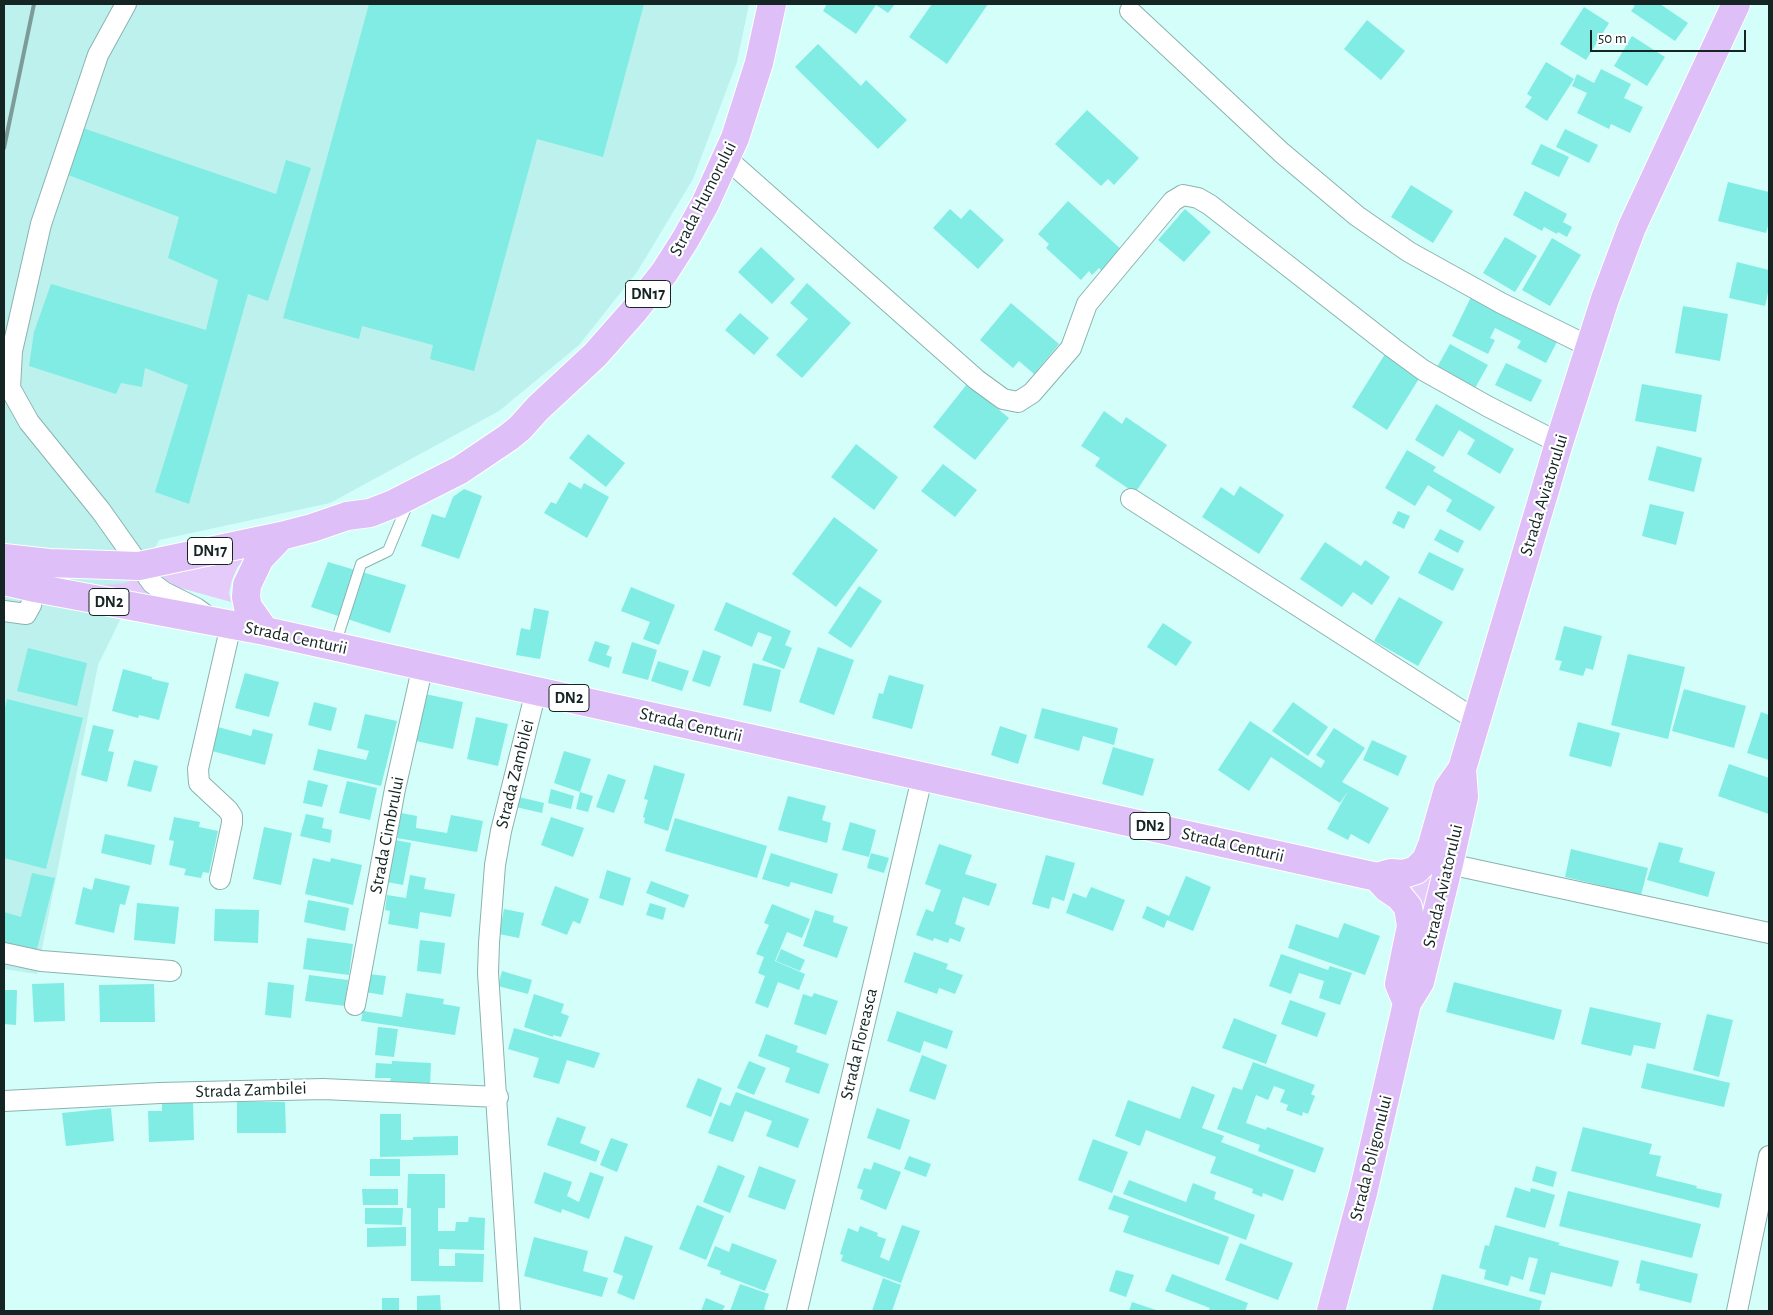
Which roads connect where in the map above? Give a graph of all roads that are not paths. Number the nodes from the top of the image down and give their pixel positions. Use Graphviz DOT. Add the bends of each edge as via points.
graph roads {
  1 [pos="126,4"];
  2 [pos="772,4"];
  3 [pos="1736,4"];
  4 [pos="1130,11"];
  5 [pos="726,158"];
  6 [pos="1590,347"];
  7 [pos="538,408"];
  8 [pos="1559,443"];
  9 [pos="411,496"];
  10 [pos="1131,499"];
  11 [pos="347,516"];
  12 [pos="281,536"];
  13 [pos="4,558"];
  14 [pos="139,566"];
  15 [pos="4,579"];
  16 [pos="35,588"];
  17 [pos="4,611"];
  18 [pos="223,623"];
  19 [pos="265,631"];
  20 [pos="335,646"];
  21 [pos="423,665"];
  22 [pos="536,691"];
  23 [pos="1476,720"];
  24 [pos="1462,769"];
  25 [pos="922,778"];
  26 [pos="1449,864"];
  27 [pos="1377,877"];
  28 [pos="220,879"];
  29 [pos="1769,933"];
  30 [pos="4,954"];
  31 [pos="171,971"];
  32 [pos="1407,1003"];
  33 [pos="354,1005"];
  34 [pos="498,1097"];
  35 [pos="4,1100"];
  36 [pos="1769,1156"];
  37 [pos="510,1311"];
  38 [pos="796,1311"];
  39 [pos="1331,1311"];
  40 [pos="1737,1311"];
  1 -- 14 [label="street" via="98,55 41,224 12,351 10,388 29,422 101,511"];
  2 -- 5 [label="main road, Strada Humorului / DN17" via="746,107"];
  3 -- 6 [label="main road, Strada Aviatorului" via="1632,227"];
  4 -- 6 [label="street" via="1282,153 1357,216 1417,256"];
  5 -- 7 [label="main road, Strada Humorului / DN17" via="705,204 664,273 595,355"];
  5 -- 8 [label="street" via="977,380 1003,399 1018,402 1032,393 1071,348 1087,304 1173,201 1183,195 1210,205 1423,370"];
  6 -- 8 [label="main road, Strada Aviatorului"];
  7 -- 9 [label="main road, Strada Humorului / DN17" via="520,428 471,464"];
  7 -- 11 [label="main road, Strada Humorului / DN17" via="514,418"];
  8 -- 23 [label="main road, Strada Aviatorului"];
  9 -- 11 [label="main road, Strada Humorului / DN17" via="370,513"];
  9 -- 20 [label="lane" via="388,551 361,564"];
  10 -- 23 [label="street"];
  11 -- 12 [label="main road, Strada Humorului / DN17"];
  12 -- 14 [label="main road, Strada Humorului / DN17"];
  12 -- 19 [label="main road, DN17" via="260,558 247,585 248,607"];
  13 -- 14 [label="main road, Strada Humorului / DN17"];
  14 -- 15 [label="main road" via="111,577 89,579 31,573"];
  14 -- 18 [label="street" via="164,592"];
  15 -- 16 [label="main road, Strada Centurii / DN2"];
  16 -- 17 [label="street" via="26,614"];
  16 -- 18 [label="main road, Strada Centurii / DN2"];
  18 -- 19 [label="main road, Strada Centurii / DN2"];
  18 -- 28 [label="street" via="198,769 199,783 232,816"];
  19 -- 20 [label="main road, Strada Centurii / DN2"];
  20 -- 21 [label="main road, Strada Centurii / DN2"];
  21 -- 22 [label="main road, Strada Centurii / DN2"];
  21 -- 33 [label="street, Strada Cimbrului" via="395,789"];
  22 -- 25 [label="main road, Strada Centurii / DN2"];
  22 -- 34 [label="street, Strada Zambilei" via="501,831 490,912 488,974"];
  23 -- 24 [label="main road, Strada Aviatorului"];
  24 -- 26 [label="main road, Strada Aviatorului" via="1464,798"];
  24 -- 27 [label="main road, Strada Centurii / DN2" via="1448,789 1426,860 1416,870"];
  25 -- 27 [label="main road, Strada Centurii / DN2"];
  25 -- 38 [label="street, Strada Floreasca"];
  26 -- 29 [label="street"];
  26 -- 32 [label="main road, Strada Aviatorului" via="1420,982"];
  27 -- 32 [label="main road, Strada Centurii / DN2" via="1408,907 1411,926 1399,984"];
  30 -- 31 [label="street" via="41,961"];
  32 -- 39 [label="main road, Strada Poligonului" via="1365,1184"];
  34 -- 35 [label="street, Strada Zambilei" via="323,1088"];
  34 -- 37 [label="street, Strada Zambilei"];
  36 -- 40 [label="street"];
}
